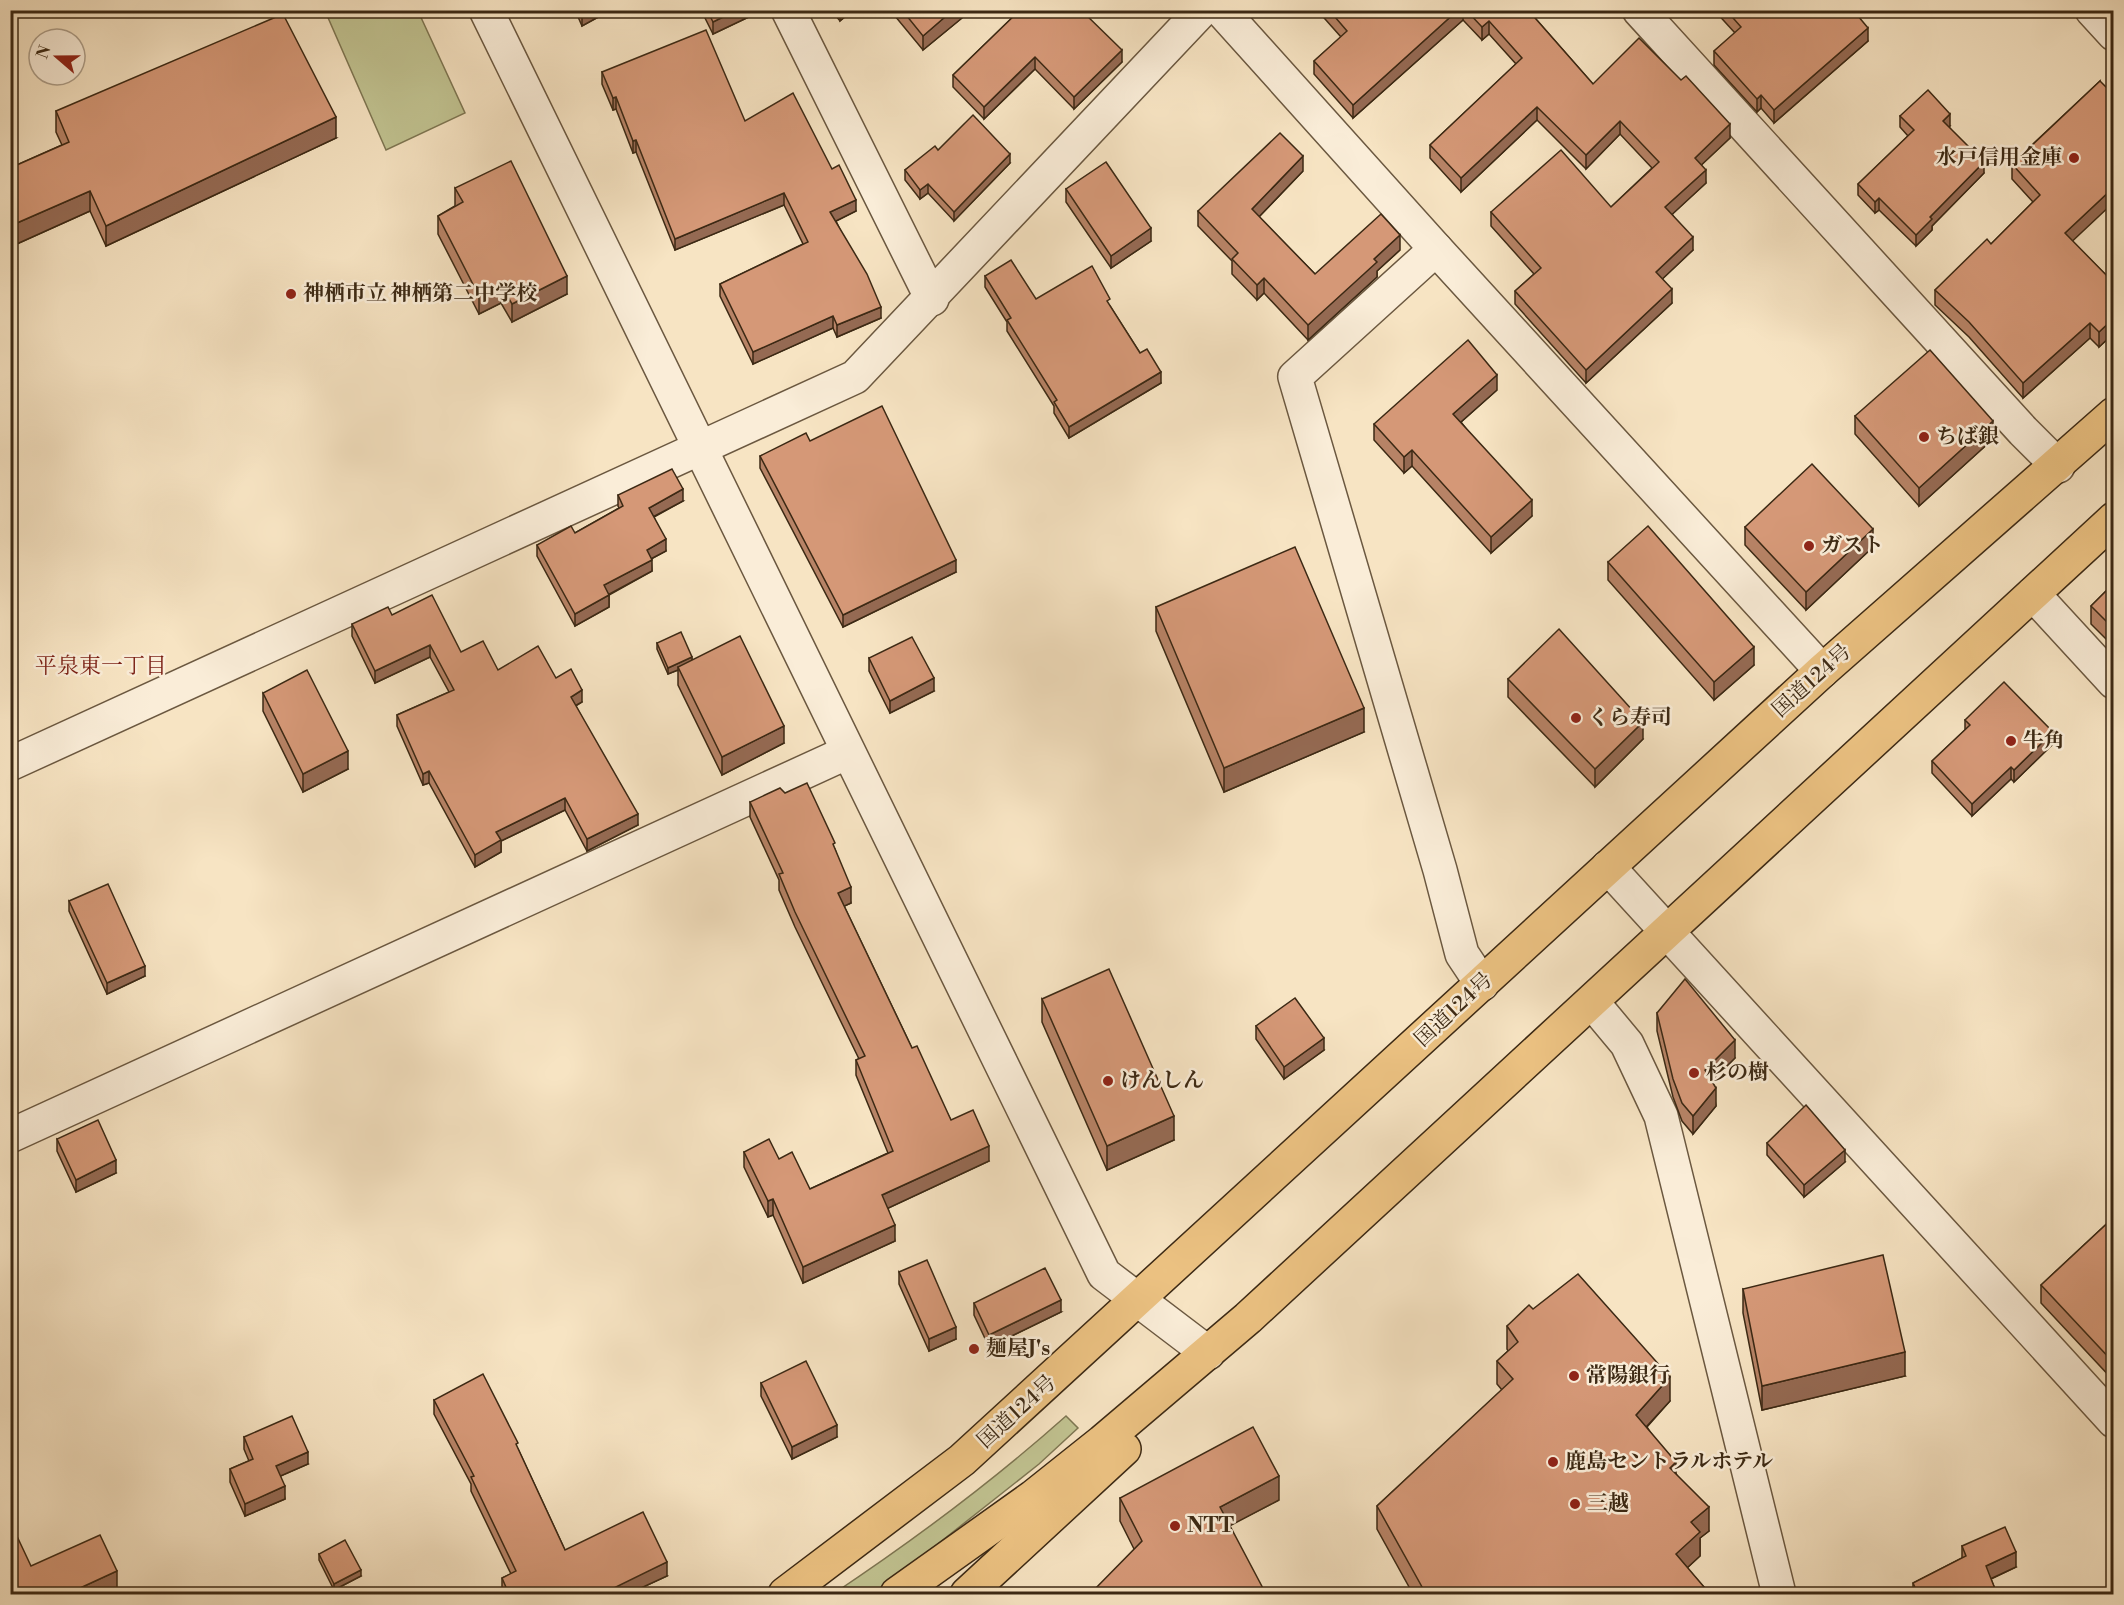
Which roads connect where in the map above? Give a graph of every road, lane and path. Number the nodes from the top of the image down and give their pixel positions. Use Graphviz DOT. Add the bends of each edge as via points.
graph roads {
  1 [pos="486,10"];
  2 [pos="788,10"];
  3 [pos="1202,10"];
  4 [pos="1221,10"];
  5 [pos="1639,10"];
  6 [pos="2092,10"];
  7 [pos="2114,34"];
  8 [pos="1436,249"];
  9 [pos="932,298"];
  10 [pos="2114,414"];
  11 [pos="701,447"];
  12 [pos="2058,466"];
  13 [pos="2114,519"];
  14 [pos="2033,594"];
  15 [pos="1822,671"];
  16 [pos="2114,682"];
  17 [pos="848,752"];
  18 [pos="10,764"];
  19 [pos="1608,867"];
  20 [pos="1667,933"];
  21 [pos="1482,984"];
  22 [pos="1592,1002"];
  23 [pos="10,1137"];
  24 [pos="1138,1301"];
  25 [pos="1208,1353"];
  26 [pos="2114,1421"];
  27 [pos="785,1594"];
  28 [pos="897,1594"];
  29 [pos="967,1594"];
  30 [pos="1779,1594"];
  1 -- 11 [label="street"];
  2 -- 9 [label="street"];
  3 -- 9 [label="street"];
  4 -- 8 [label="street"];
  5 -- 12 [label="street"];
  6 -- 7 [label="street"];
  8 -- 15 [label="street"];
  8 -- 21 [label="street" via="1295,377 1462,954"];
  9 -- 11 [label="street" via="855,377"];
  10 -- 12 [label="highway, 国道124号"];
  11 -- 17 [label="street"];
  11 -- 18 [label="street"];
  12 -- 15 [label="highway, 国道124号"];
  13 -- 14 [label="highway"];
  14 -- 16 [label="street"];
  14 -- 20 [label="highway"];
  15 -- 19 [label="highway, 国道124号"];
  17 -- 23 [label="street"];
  17 -- 24 [label="street" via="1090,1249 1104,1274"];
  19 -- 20 [label="street"];
  19 -- 21 [label="highway, 国道124号"];
  20 -- 22 [label="highway"];
  20 -- 26 [label="street"];
  21 -- 24 [label="highway, 国道124号"];
  22 -- 25 [label="highway"];
  22 -- 30 [label="street" via="1628,1044 1661,1116"];
  24 -- 25 [label="street"];
  24 -- 27 [label="highway, 国道124号" via="963,1460"];
  25 -- 28 [label="highway" via="1034,1497"];
  25 -- 29 [label="highway" via="1145,1428"];
}
